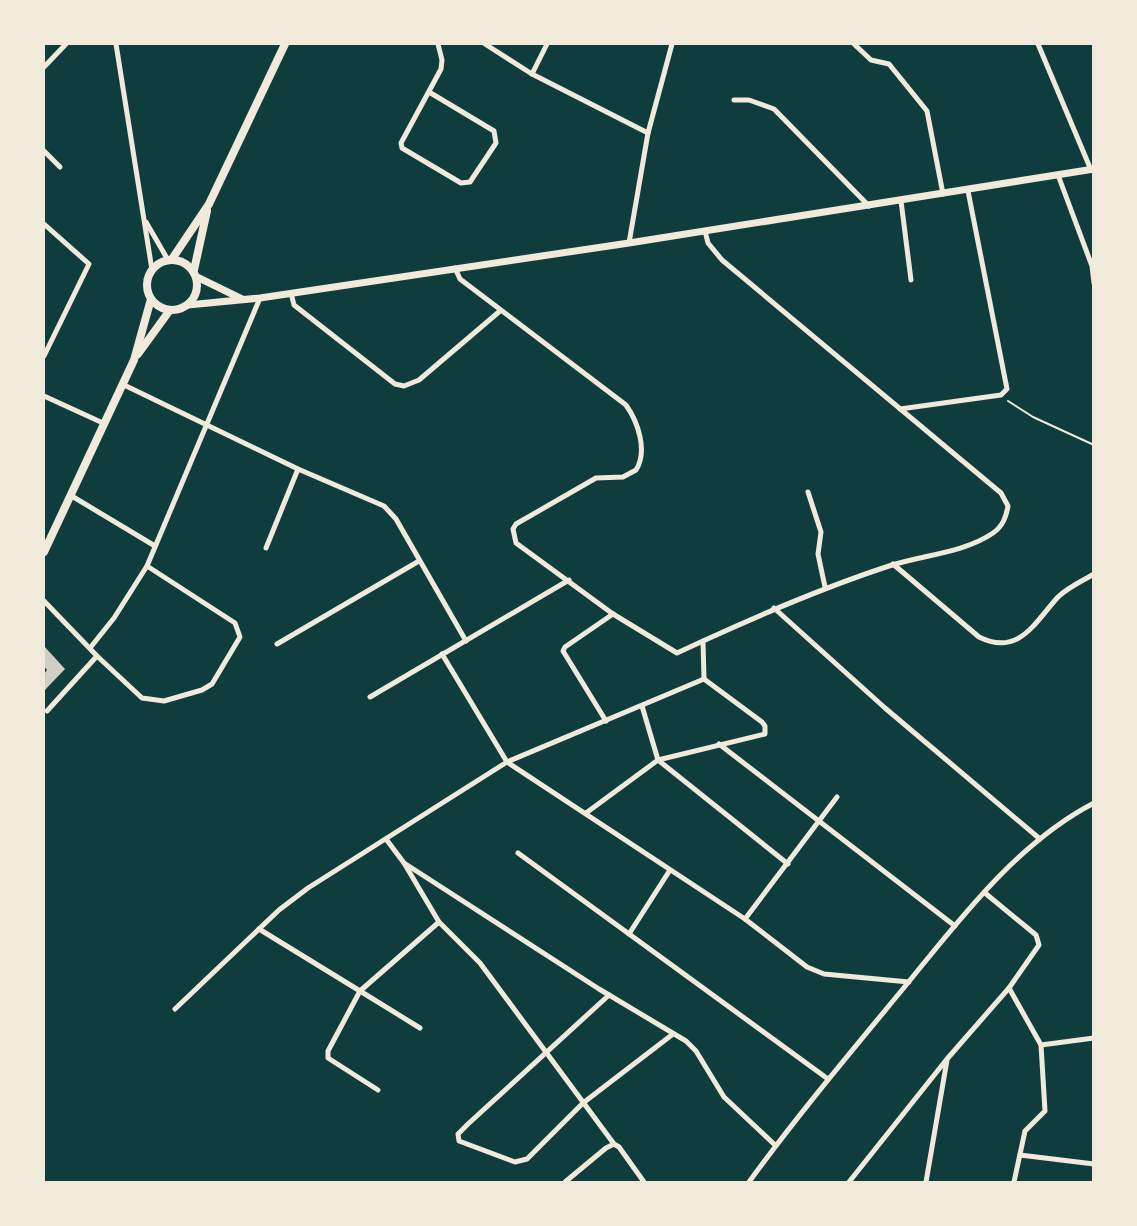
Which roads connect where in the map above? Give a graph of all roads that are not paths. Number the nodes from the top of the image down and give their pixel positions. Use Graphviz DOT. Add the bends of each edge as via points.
graph roads {
  1 [pos="66,44"];
  2 [pos="116,44"];
  3 [pos="285,44"];
  4 [pos="438,44"];
  5 [pos="485,44"];
  6 [pos="547,44"];
  7 [pos="672,44"];
  8 [pos="854,44"];
  9 [pos="1038,44"];
  10 [pos="44,67"];
  11 [pos="532,74"];
  12 [pos="429,92"];
  13 [pos="734,100"];
  14 [pos="648,133"];
  15 [pos="44,152"];
  16 [pos="60,167"];
  17 [pos="1092,170"];
  18 [pos="1058,175"];
  19 [pos="968,191"];
  20 [pos="943,194"];
  21 [pos="901,201"];
  22 [pos="209,204"];
  23 [pos="869,206"];
  24 [pos="144,218"];
  25 [pos="44,224"];
  26 [pos="705,231"];
  27 [pos="629,243"];
  28 [pos="170,260"];
  29 [pos="455,268"];
  30 [pos="152,270"];
  31 [pos="195,274"];
  32 [pos="911,280"];
  33 [pos="1094,283"];
  34 [pos="291,293"];
  35 [pos="260,298"];
  36 [pos="151,299"];
  37 [pos="244,300"];
  38 [pos="188,305"];
  39 [pos="170,310"];
  40 [pos="500,311"];
  41 [pos="44,356"];
  42 [pos="134,360"];
  43 [pos="122,384"];
  44 [pos="44,396"];
  45 [pos="900,409"];
  46 [pos="103,423"];
  47 [pos="207,424"];
  48 [pos="298,469"];
  49 [pos="808,492"];
  50 [pos="70,495"];
  51 [pos="155,546"];
  52 [pos="266,548"];
  53 [pos="44,552"];
  54 [pos="419,561"];
  55 [pos="893,564"];
  56 [pos="147,566"];
  57 [pos="1094,574"];
  58 [pos="569,580"];
  59 [pos="825,587"];
  60 [pos="44,601"];
  61 [pos="774,608"];
  62 [pos="613,614"];
  63 [pos="466,641"];
  64 [pos="703,641"];
  65 [pos="277,644"];
  66 [pos="90,648"];
  67 [pos="442,654"];
  68 [pos="97,656"];
  69 [pos="704,679"];
  70 [pos="370,697"];
  71 [pos="642,706"];
  72 [pos="47,711"];
  73 [pos="606,721"];
  74 [pos="719,744"];
  75 [pos="658,760"];
  76 [pos="507,762"];
  77 [pos="837,797"];
  78 [pos="1094,803"];
  79 [pos="586,813"];
  80 [pos="820,821"];
  81 [pos="386,838"];
  82 [pos="1040,839"];
  83 [pos="518,853"];
  84 [pos="404,863"];
  85 [pos="788,864"];
  86 [pos="670,870"];
  87 [pos="985,893"];
  88 [pos="745,919"];
  89 [pos="439,922"];
  90 [pos="955,926"];
  91 [pos="259,929"];
  92 [pos="629,934"];
  93 [pos="909,982"];
  94 [pos="1009,988"];
  95 [pos="360,991"];
  96 [pos="609,995"];
  97 [pos="175,1009"];
  98 [pos="420,1028"];
  99 [pos="673,1034"];
  100 [pos="1094,1038"];
  101 [pos="1041,1045"];
  102 [pos="546,1053"];
  103 [pos="947,1059"];
  104 [pos="828,1079"];
  105 [pos="378,1090"];
  106 [pos="583,1103"];
  107 [pos="614,1144"];
  108 [pos="775,1145"];
  109 [pos="1020,1155"];
  110 [pos="1094,1164"];
  111 [pos="751,1180"];
  112 [pos="565,1182"];
  113 [pos="644,1182"];
  114 [pos="758,1182"];
  115 [pos="849,1182"];
  116 [pos="926,1182"];
  117 [pos="1014,1182"];
  1 -- 10 [label="street"];
  2 -- 24 [label="street"];
  3 -- 22 [label="main road"];
  4 -- 12 [label="street" via="441,69"];
  5 -- 11 [label="street"];
  6 -- 11 [label="street"];
  7 -- 14 [label="street"];
  8 -- 20 [label="street" via="872,60 889,64 927,111"];
  9 -- 17 [label="street"];
  11 -- 14 [label="street"];
  12 -- 12 [label="street" via="401,143 402,148 461,183 470,182 495,143 494,131"];
  13 -- 23 [label="street" via="749,100 774,109"];
  14 -- 27 [label="street"];
  15 -- 16 [label="street"];
  17 -- 18 [label="street"];
  18 -- 19 [label="street"];
  18 -- 33 [label="street" via="1092,266"];
  19 -- 20 [label="street"];
  19 -- 45 [label="street" via="1007,389 1001,395"];
  20 -- 21 [label="street"];
  21 -- 23 [label="street"];
  21 -- 32 [label="street"];
  22 -- 28 [label="main road"];
  22 -- 31 [label="main road"];
  23 -- 26 [label="street"];
  24 -- 28 [label="street"];
  24 -- 30 [label="street"];
  25 -- 41 [label="street" via="88,264"];
  26 -- 27 [label="street"];
  26 -- 45 [label="street" via="708,243 722,260"];
  27 -- 29 [label="street"];
  28 -- 30 [label="main road"];
  28 -- 31 [label="main road" via="181,261"];
  29 -- 34 [label="street"];
  29 -- 40 [label="street" via="460,279"];
  30 -- 36 [label="main road" via="147,284"];
  31 -- 37 [label="street"];
  31 -- 38 [label="main road" via="197,293"];
  34 -- 35 [label="street"];
  34 -- 40 [label="street" via="294,305 395,384 404,386 419,380"];
  35 -- 37 [label="street"];
  35 -- 47 [label="street"];
  36 -- 39 [label="main road"];
  36 -- 42 [label="main road"];
  37 -- 38 [label="street"];
  38 -- 39 [label="main road"];
  39 -- 42 [label="main road"];
  40 -- 58 [label="street" via="626,405 637,420 641,454 636,470 623,477 596,478 513,529 516,543"];
  42 -- 43 [label="main road"];
  43 -- 46 [label="main road"];
  43 -- 47 [label="street"];
  44 -- 46 [label="street"];
  45 -- 55 [label="street" via="1001,493 1008,506 994,532 973,543"];
  46 -- 50 [label="main road"];
  47 -- 48 [label="street"];
  47 -- 51 [label="street"];
  48 -- 52 [label="street"];
  48 -- 54 [label="street" via="384,506 396,519"];
  49 -- 59 [label="street" via="821,532 818,554"];
  50 -- 51 [label="street"];
  50 -- 53 [label="main road"];
  51 -- 56 [label="street"];
  54 -- 63 [label="street"];
  54 -- 65 [label="street"];
  55 -- 57 [label="street" via="978,637 1007,643 1030,631 1059,597"];
  55 -- 59 [label="street"];
  56 -- 66 [label="street"];
  56 -- 68 [label="street" via="235,623 240,637 232,654 212,684 154,701 142,698"];
  58 -- 62 [label="street"];
  58 -- 63 [label="street"];
  59 -- 61 [label="street"];
  60 -- 66 [label="street"];
  61 -- 64 [label="street"];
  61 -- 82 [label="street"];
  62 -- 64 [label="street" via="676,653"];
  62 -- 73 [label="street" via="563,651"];
  63 -- 67 [label="street"];
  64 -- 69 [label="street"];
  66 -- 68 [label="street"];
  67 -- 70 [label="street"];
  67 -- 76 [label="street"];
  68 -- 72 [label="street"];
  69 -- 71 [label="street"];
  69 -- 74 [label="street" via="765,726 763,736"];
  71 -- 73 [label="street"];
  71 -- 75 [label="street"];
  73 -- 76 [label="street"];
  74 -- 75 [label="street"];
  74 -- 80 [label="street"];
  75 -- 79 [label="street"];
  75 -- 85 [label="street"];
  76 -- 79 [label="street"];
  76 -- 81 [label="street"];
  77 -- 80 [label="street"];
  78 -- 82 [label="street"];
  79 -- 86 [label="street"];
  80 -- 85 [label="street"];
  80 -- 90 [label="street"];
  81 -- 84 [label="street"];
  81 -- 91 [label="street" via="308,888"];
  82 -- 87 [label="street"];
  83 -- 92 [label="street"];
  84 -- 89 [label="street"];
  84 -- 96 [label="street"];
  85 -- 88 [label="street"];
  86 -- 88 [label="street"];
  86 -- 92 [label="street"];
  87 -- 90 [label="street"];
  87 -- 94 [label="street" via="1039,940"];
  88 -- 93 [label="street" via="807,967 824,974"];
  89 -- 95 [label="street"];
  89 -- 102 [label="street" via="480,963"];
  90 -- 93 [label="street"];
  91 -- 95 [label="street"];
  91 -- 97 [label="street"];
  92 -- 104 [label="street"];
  93 -- 104 [label="street"];
  94 -- 101 [label="street"];
  94 -- 103 [label="street"];
  95 -- 98 [label="street"];
  95 -- 105 [label="street" via="328,1051 328,1058"];
  96 -- 99 [label="street"];
  96 -- 102 [label="street"];
  99 -- 106 [label="street"];
  99 -- 108 [label="street" via="696,1051 724,1097"];
  100 -- 101 [label="street"];
  101 -- 109 [label="street" via="1045,1111 1025,1131"];
  102 -- 106 [label="street"];
  102 -- 106 [label="street" via="458,1134 459,1141 515,1162 527,1159"];
  103 -- 115 [label="street"];
  103 -- 116 [label="street"];
  104 -- 108 [label="street"];
  106 -- 107 [label="street"];
  107 -- 112 [label="street"];
  107 -- 113 [label="street"];
  108 -- 111 [label="street"];
  109 -- 110 [label="street"];
  109 -- 117 [label="street"];
  111 -- 114 [label="street"];
}
